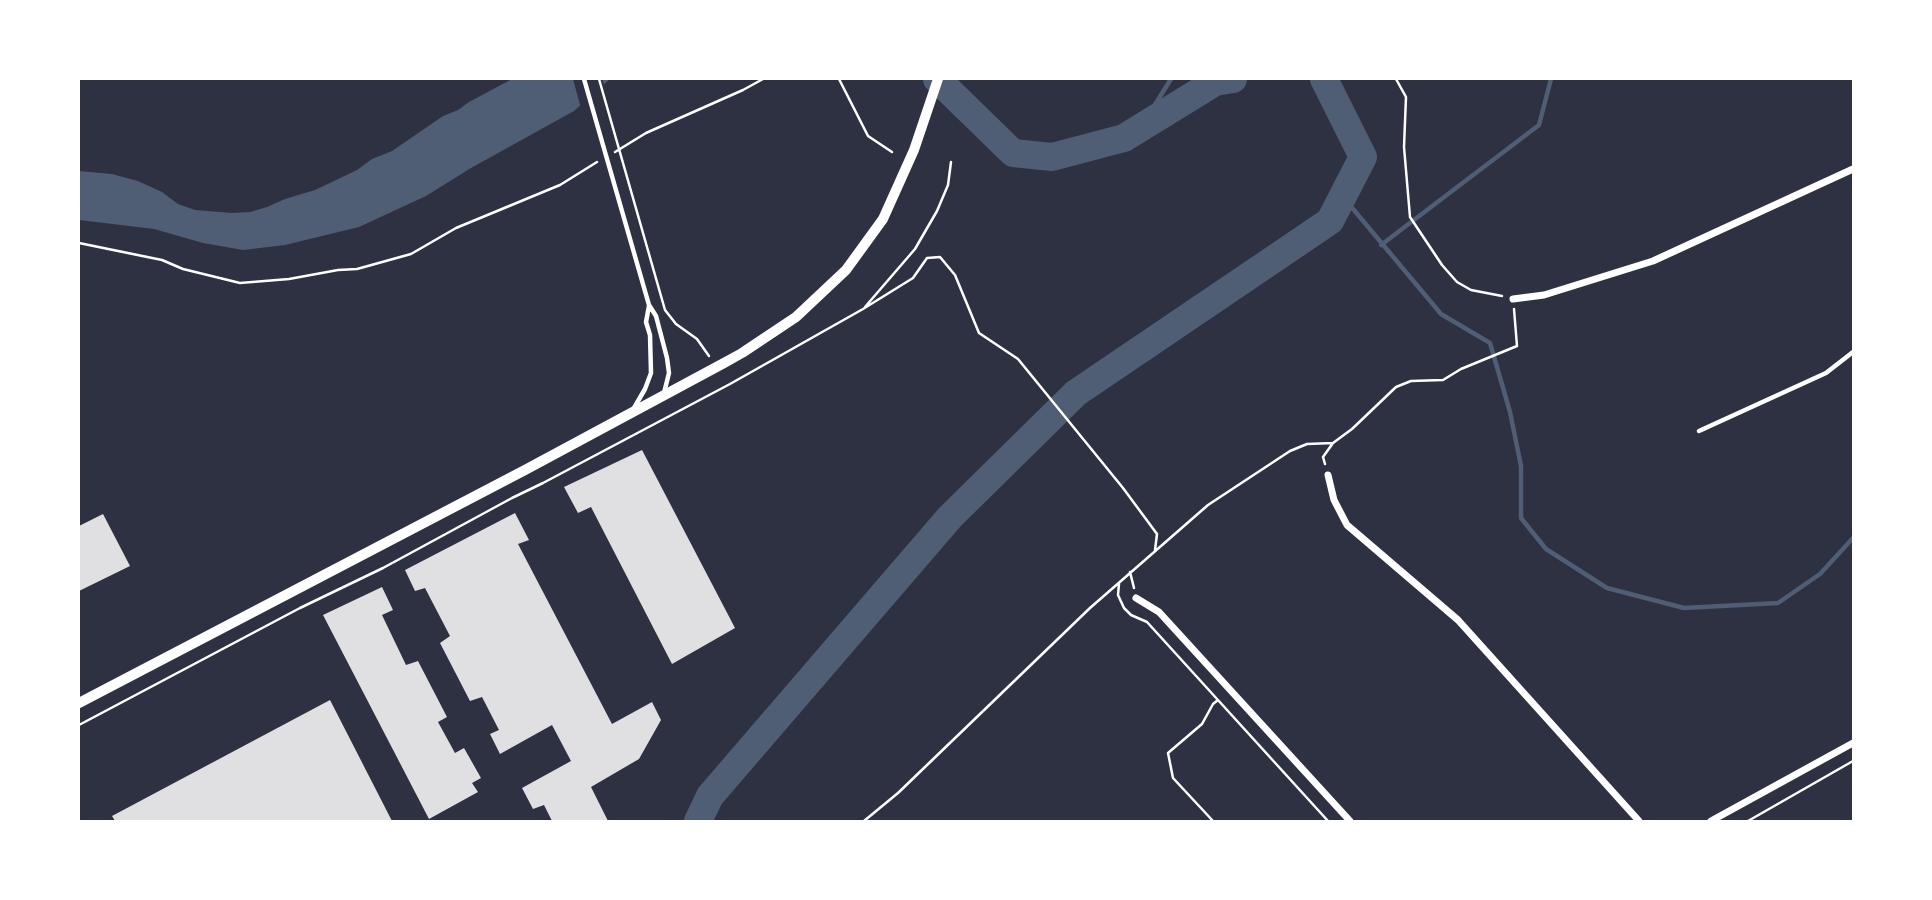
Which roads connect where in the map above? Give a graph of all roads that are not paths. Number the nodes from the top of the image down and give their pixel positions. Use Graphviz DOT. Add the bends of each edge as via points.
graph roads {
  1 [pos="584,79"];
  2 [pos="937,79"];
  3 [pos="1853,169"];
  4 [pos="1513,299"];
  5 [pos="649,306"];
  6 [pos="1853,352"];
  7 [pos="663,396"];
  8 [pos="631,413"];
  9 [pos="1699,431"];
  10 [pos="1328,475"];
  11 [pos="1136,598"];
  12 [pos="79,703"];
  13 [pos="1853,743"];
  14 [pos="1350,821"];
  15 [pos="1639,821"];
  16 [pos="1711,821"];
  1 -- 5 [label="lane"];
  2 -- 7 [label="street" via="914,150 883,219 846,270 796,317"];
  3 -- 4 [label="street" via="1653,261 1544,295"];
  5 -- 7 [label="lane" via="667,358 669,373"];
  5 -- 8 [label="lane" via="651,373"];
  6 -- 9 [label="lane" via="1826,373"];
  7 -- 8 [label="street"];
  8 -- 12 [label="street"];
  10 -- 15 [label="street" via="1347,525 1458,620"];
  11 -- 14 [label="street" via="1159,612"];
  13 -- 16 [label="street"];
}
